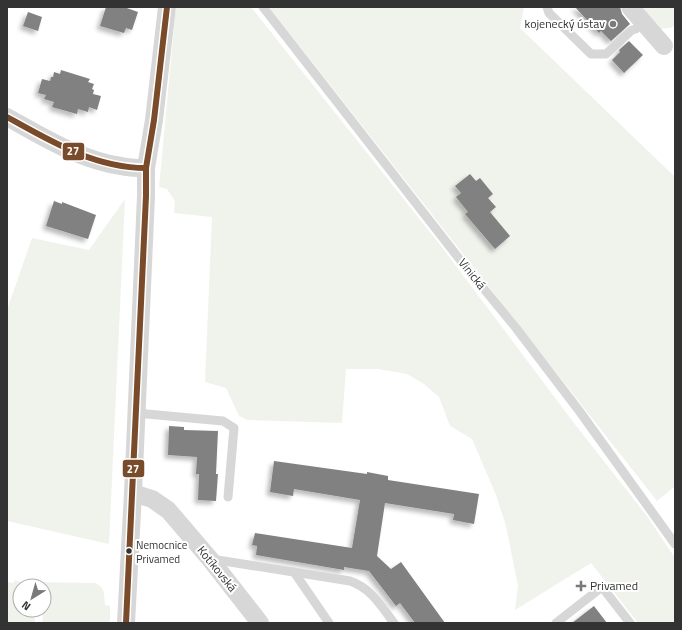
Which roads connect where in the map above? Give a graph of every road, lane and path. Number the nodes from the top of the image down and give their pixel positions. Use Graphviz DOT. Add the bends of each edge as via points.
graph roads {
  1 [pos="167,7"];
  2 [pos="263,7"];
  3 [pos="547,7"];
  4 [pos="630,7"];
  5 [pos="636,29"];
  6 [pos="670,47"];
  7 [pos="7,116"];
  8 [pos="146,168"];
  9 [pos="136,413"];
  10 [pos="133,494"];
  11 [pos="228,497"];
  12 [pos="675,544"];
  13 [pos="210,559"];
  14 [pos="294,572"];
  15 [pos="126,623"];
  16 [pos="260,623"];
  17 [pos="329,623"];
  18 [pos="394,623"];
  19 [pos="556,623"];
  20 [pos="630,623"];
  1 -- 8 [label="street"];
  2 -- 12 [label="lane, Vinická" via="516,328"];
  3 -- 5 [label="lane" via="549,13 591,54 606,54"];
  4 -- 6 [label="street"];
  5 -- 6 [label="street"];
  7 -- 8 [label="street" via="50,142 97,161"];
  8 -- 9 [label="street"];
  9 -- 10 [label="street"];
  9 -- 11 [label="lane" via="222,421 234,428"];
  10 -- 13 [label="street, Kotíkovská" via="152,499 168,510"];
  10 -- 15 [label="street"];
  13 -- 14 [label="lane"];
  13 -- 16 [label="street, Kotíkovská"];
  14 -- 17 [label="lane"];
  14 -- 18 [label="lane" via="358,584 371,593"];
  19 -- 20 [label="lane" via="602,587"];
}
